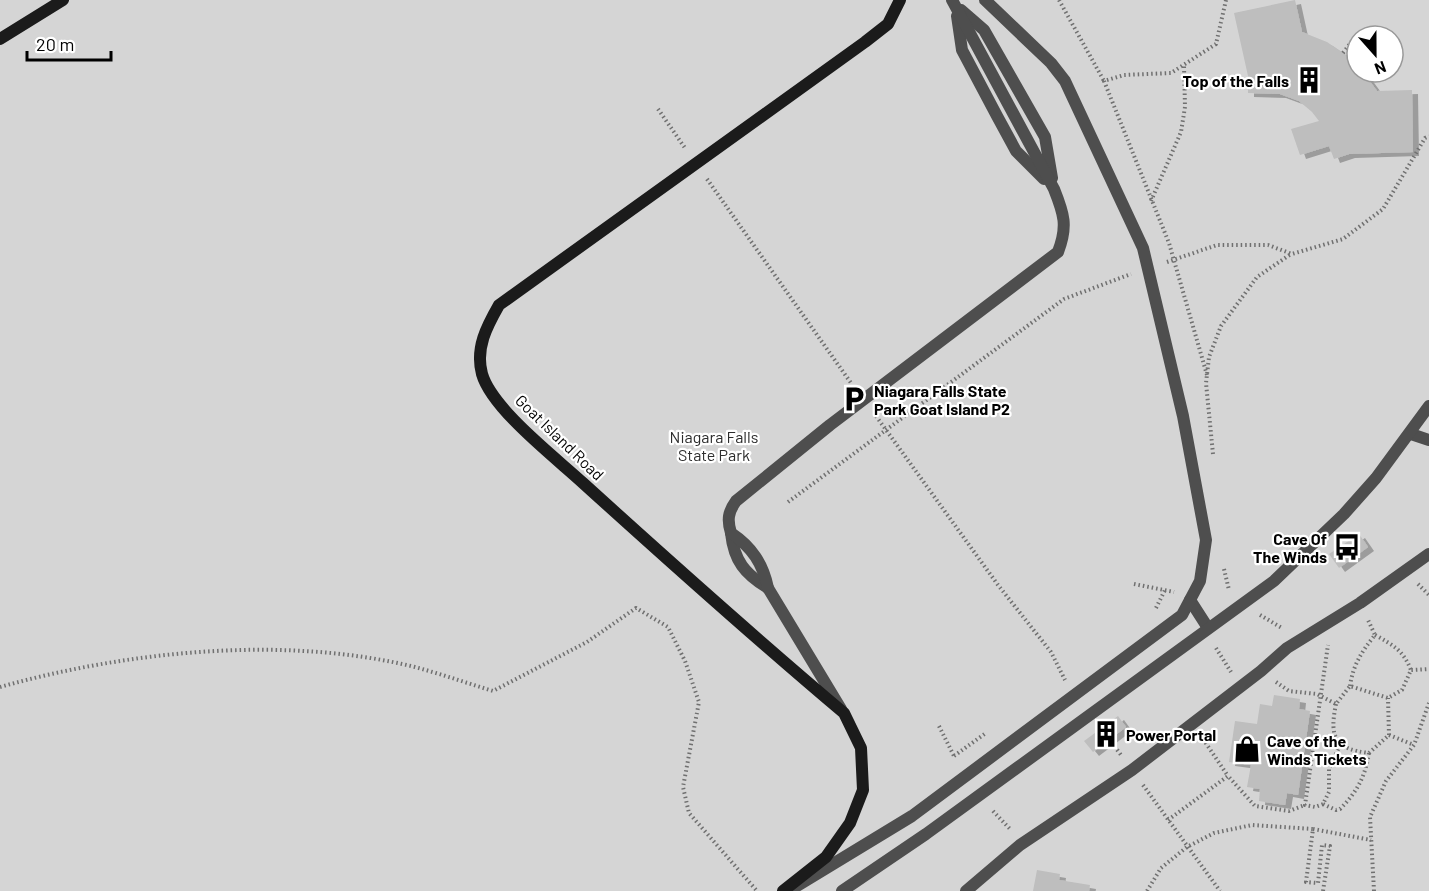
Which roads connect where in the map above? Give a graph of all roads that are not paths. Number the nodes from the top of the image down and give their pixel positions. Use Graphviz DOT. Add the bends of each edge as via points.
graph roads {
  1 [pos="63,0"];
  2 [pos="900,0"];
  3 [pos="985,0"];
  4 [pos="954,3"];
  5 [pos="0,39"];
  6 [pos="1429,406"];
  7 [pos="1411,434"];
  8 [pos="1429,440"];
  9 [pos="1429,554"];
  10 [pos="1190,600"];
  11 [pos="1208,628"];
  12 [pos="844,712"];
  13 [pos="783,891"];
  14 [pos="788,891"];
  15 [pos="842,891"];
  16 [pos="966,891"];
  1 -- 5 [label="street"];
  2 -- 12 [label="street, Goat Island Road" via="888,24 499,305 485,329 480,355 482,375 514,420"];
  3 -- 10 [label="street" via="1065,81 1143,248 1183,416 1206,540 1200,581"];
  4 -- 12 [label="street" via="1054,189 1063,210 1065,233 1058,252 830,425 729,510 731,534 746,543 764,569 768,588"];
  6 -- 7 [label="street"];
  7 -- 8 [label="street"];
  7 -- 11 [label="street" via="1333,527 1274,581"];
  9 -- 16 [label="street" via="1293,644 1132,770 1030,838"];
  10 -- 11 [label="street"];
  10 -- 14 [label="street" via="1182,615 912,816"];
  11 -- 15 [label="street"];
  12 -- 13 [label="street, Goat Island Road" via="861,748 863,790 850,823 826,857"];
}
